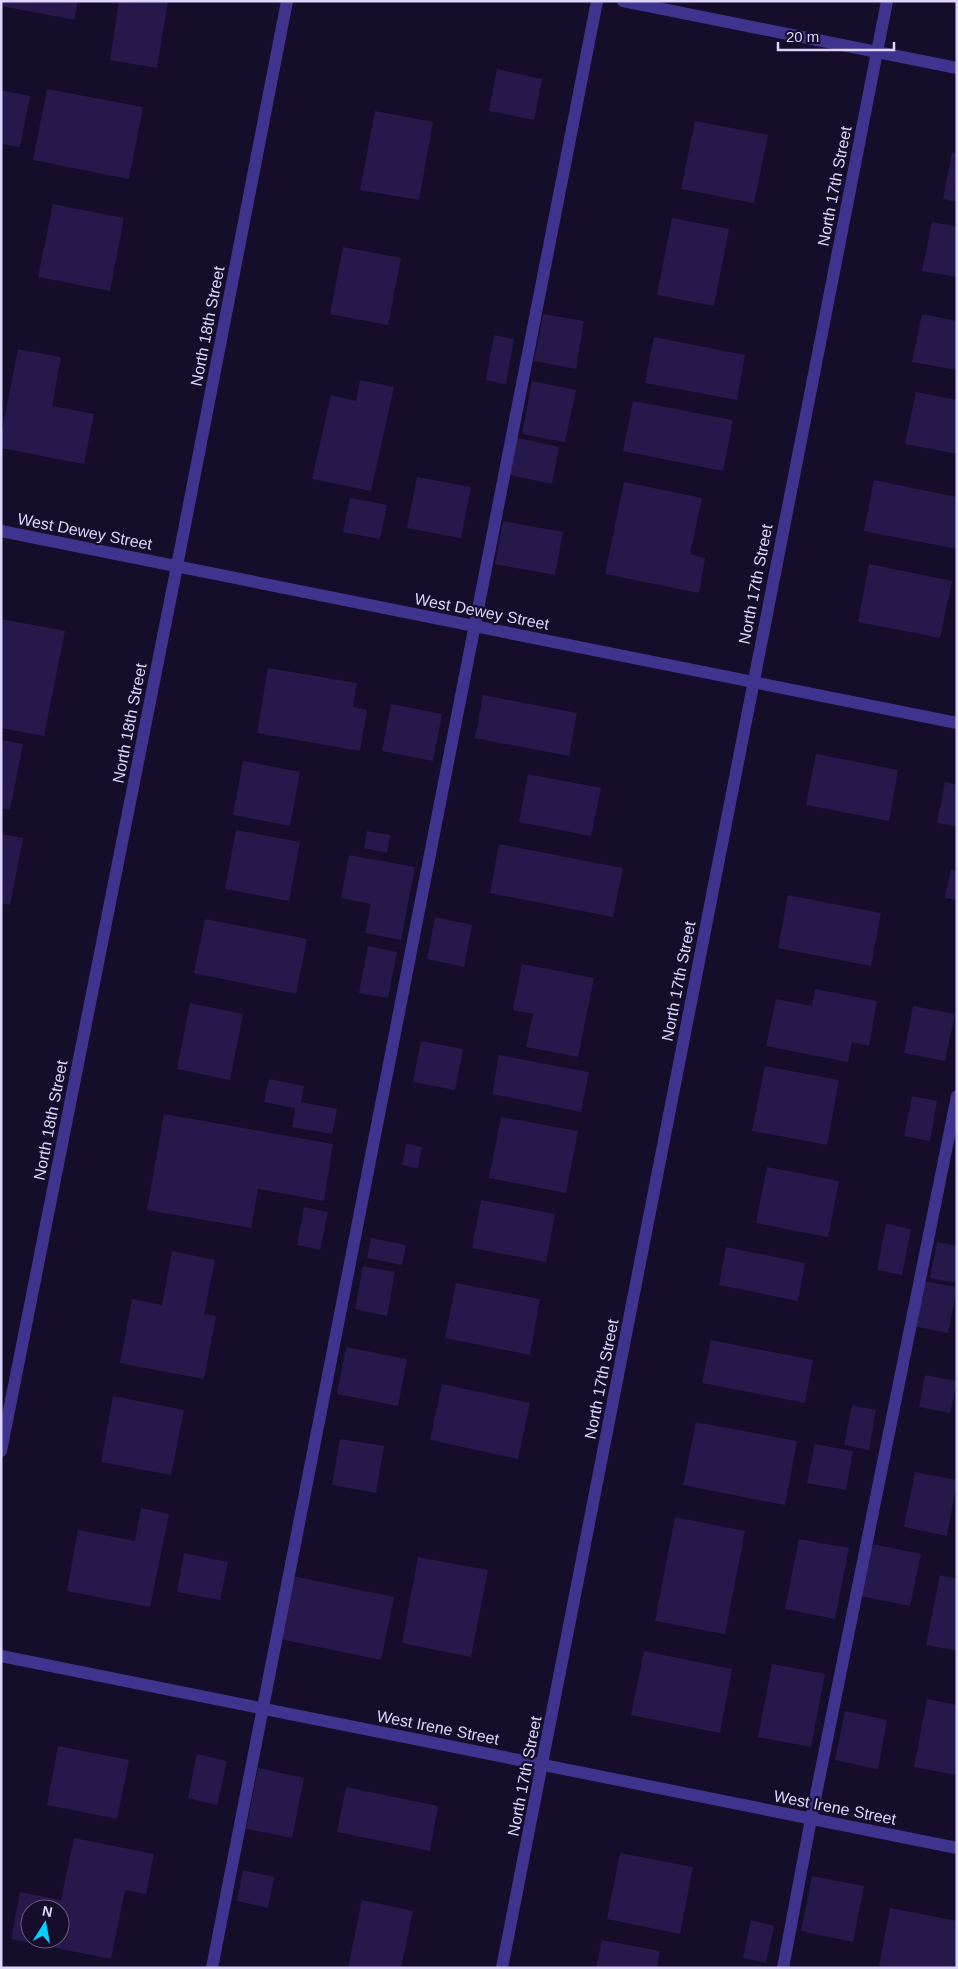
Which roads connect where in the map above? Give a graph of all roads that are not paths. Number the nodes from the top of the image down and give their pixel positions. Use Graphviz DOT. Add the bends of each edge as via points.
graph roads {
  1 [pos="287,1"];
  2 [pos="597,1"];
  3 [pos="623,1"];
  4 [pos="887,1"];
  5 [pos="877,52"];
  6 [pos="957,68"];
  7 [pos="1,531"];
  8 [pos="177,566"];
  9 [pos="474,626"];
  10 [pos="752,682"];
  11 [pos="957,723"];
  12 [pos="957,1096"];
  13 [pos="1,1450"];
  14 [pos="1,1656"];
  15 [pos="263,1708"];
  16 [pos="543,1765"];
  17 [pos="811,1819"];
  18 [pos="957,1848"];
  19 [pos="212,1968"];
  20 [pos="502,1968"];
  21 [pos="783,1968"];
  1 -- 8 [label="street, North 18th Street"];
  2 -- 9 [label="street"];
  3 -- 5 [label="street"];
  4 -- 5 [label="street, North 17th Street"];
  5 -- 6 [label="street"];
  5 -- 10 [label="street, North 17th Street"];
  7 -- 8 [label="street, West Dewey Street"];
  8 -- 9 [label="street, West Dewey Street"];
  8 -- 13 [label="street, North 18th Street"];
  9 -- 10 [label="street, West Dewey Street"];
  9 -- 15 [label="street"];
  10 -- 11 [label="street, West Dewey Street"];
  10 -- 16 [label="street, North 17th Street"];
  12 -- 17 [label="street"];
  14 -- 15 [label="street, West Irene Street"];
  15 -- 16 [label="street, West Irene Street"];
  15 -- 19 [label="street"];
  16 -- 17 [label="street, West Irene Street"];
  16 -- 20 [label="street, North 17th Street"];
  17 -- 18 [label="street, West Irene Street"];
  17 -- 21 [label="street"];
}
